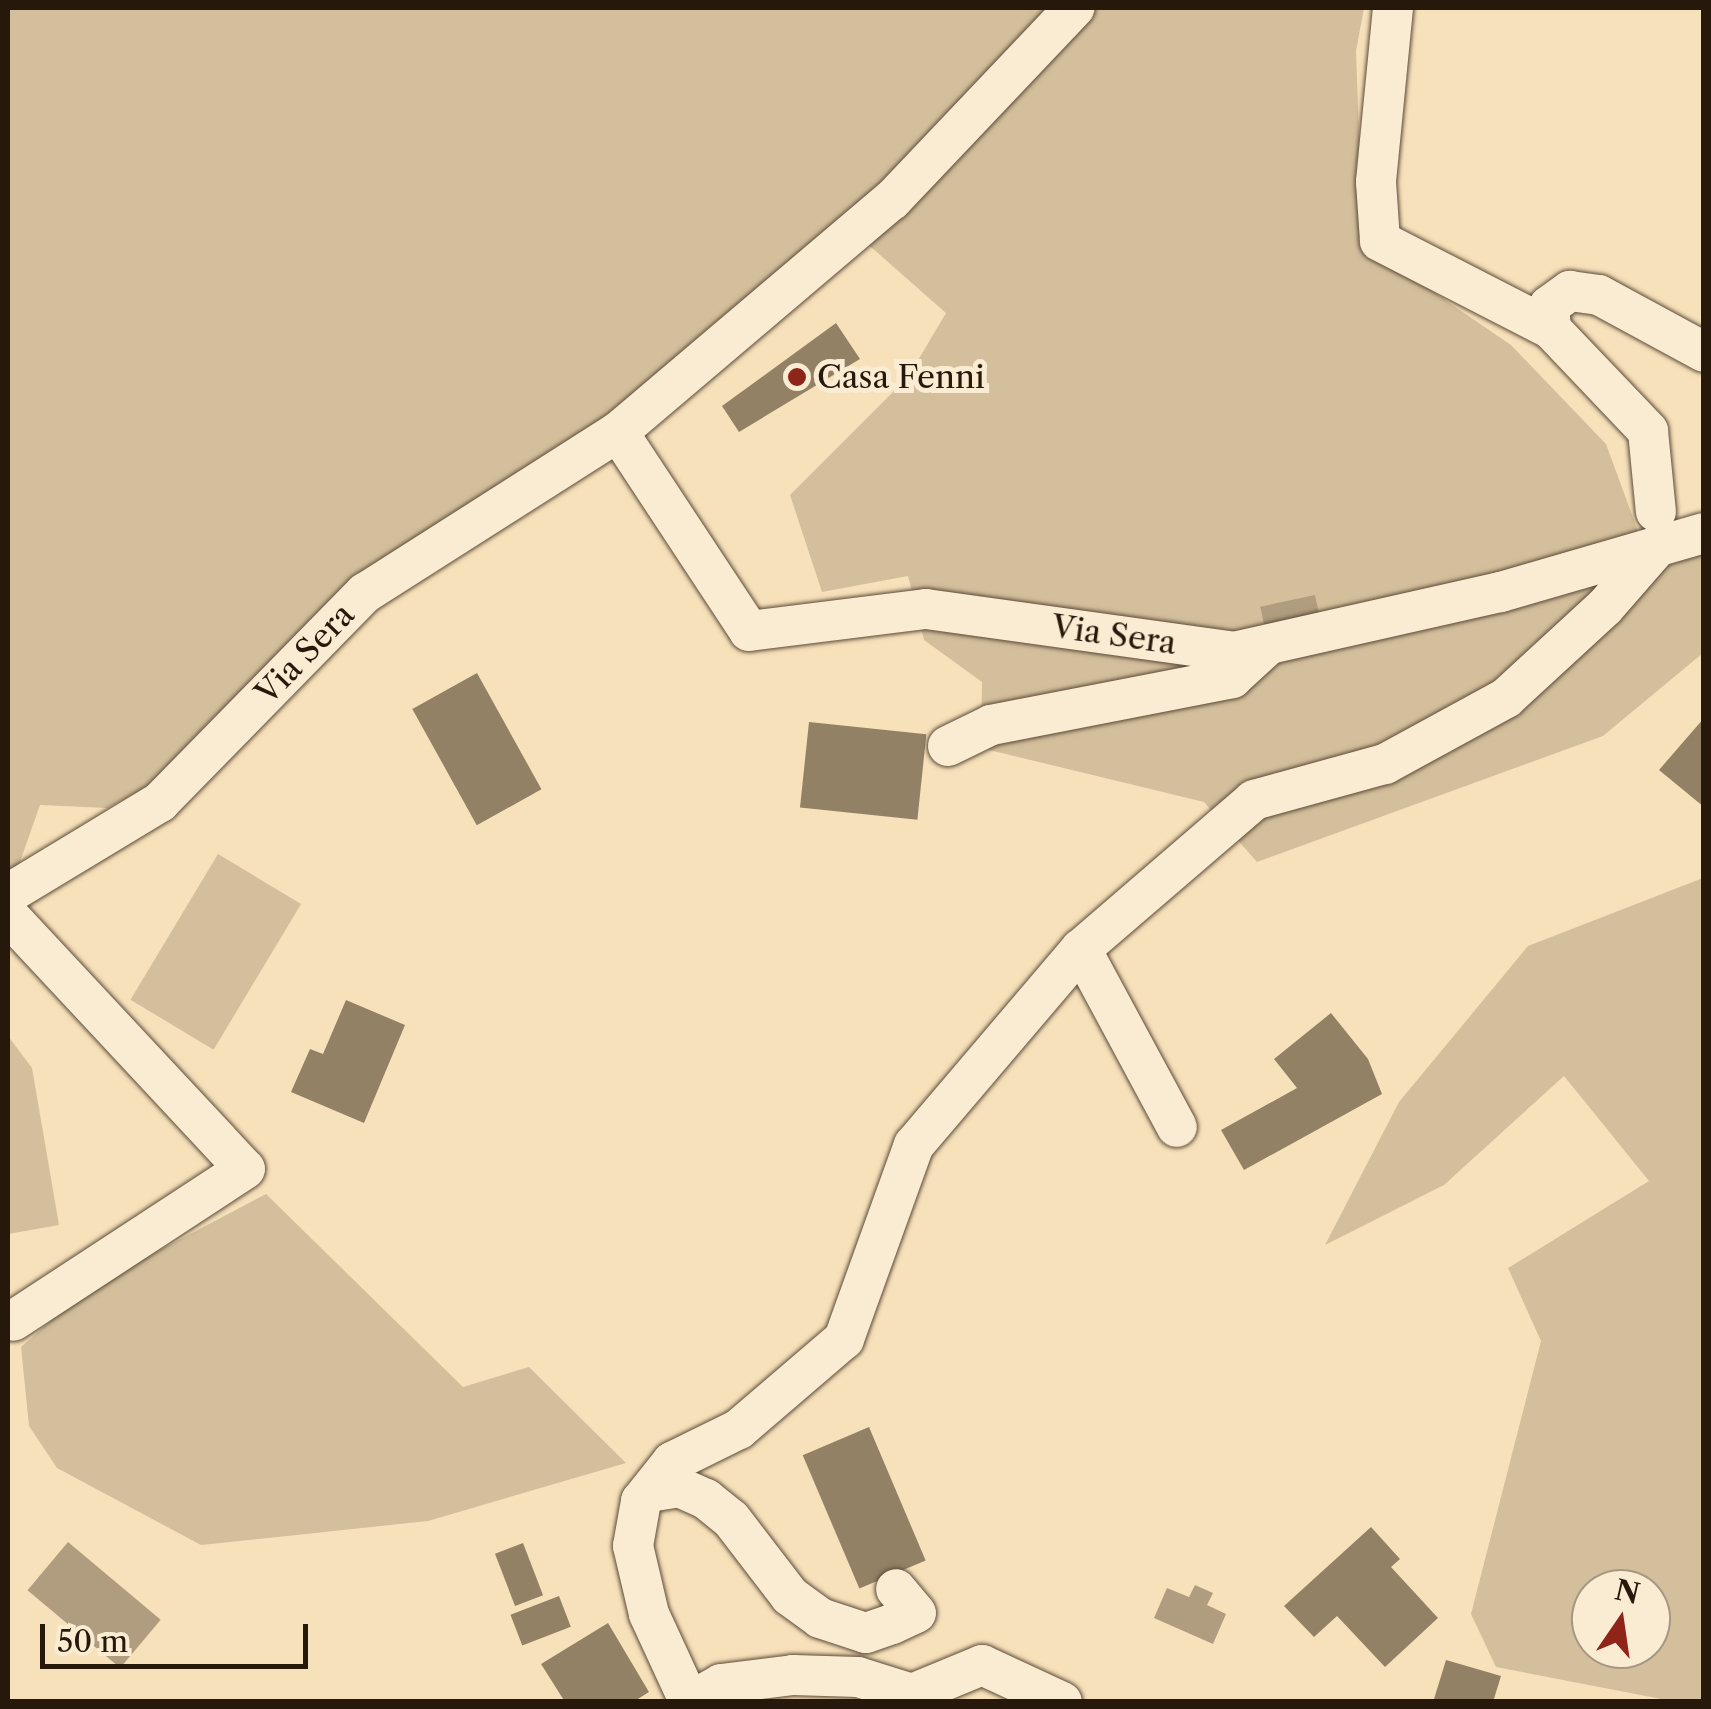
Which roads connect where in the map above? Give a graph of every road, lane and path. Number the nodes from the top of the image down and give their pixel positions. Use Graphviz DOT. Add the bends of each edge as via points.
graph roads {
  1 [pos="1074,8"];
  2 [pos="1394,8"];
  3 [pos="1551,329"];
  4 [pos="1704,352"];
  5 [pos="633,437"];
  6 [pos="1657,529"];
  7 [pos="1704,533"];
  8 [pos="1270,644"];
  9 [pos="948,746"];
  10 [pos="8,894"];
  11 [pos="8,915"];
  12 [pos="1081,949"];
  13 [pos="1177,1127"];
  14 [pos="13,1320"];
  15 [pos="720,1435"];
  16 [pos="655,1491"];
  17 [pos="732,1519"];
  18 [pos="896,1590"];
  19 [pos="924,1698"];
  20 [pos="689,1701"];
  21 [pos="1062,1702"];
  1 -- 5 [label="street, Via Sera" via="892,200"];
  2 -- 3 [label="street" via="1376,182 1380,241"];
  3 -- 4 [label="street" via="1549,306 1570,291 1600,296"];
  3 -- 6 [label="street" via="1648,432"];
  5 -- 8 [label="street, Via Sera" via="749,631 926,609 1234,652"];
  5 -- 10 [label="street, Via Sera" via="365,593 160,802"];
  6 -- 7 [label="street, Via Sera"];
  6 -- 8 [label="street, Via Sera" via="1501,592"];
  6 -- 12 [label="street" via="1605,607 1506,698 1385,764 1254,800"];
  8 -- 9 [label="street" via="1232,678 991,726"];
  11 -- 14 [label="street" via="245,1168"];
  12 -- 13 [label="street"];
  12 -- 15 [label="street" via="914,1145 844,1339 739,1429"];
  15 -- 16 [label="street" via="672,1462"];
  15 -- 17 [label="street" via="718,1480"];
  16 -- 17 [label="street" via="678,1487"];
  16 -- 20 [label="street" via="641,1500 633,1546 649,1614"];
  17 -- 18 [label="street" via="754,1556 820,1618 866,1632 892,1624 916,1613"];
  19 -- 20 [label="street" via="858,1678 794,1675 721,1684"];
  19 -- 21 [label="street" via="982,1666"];
}
